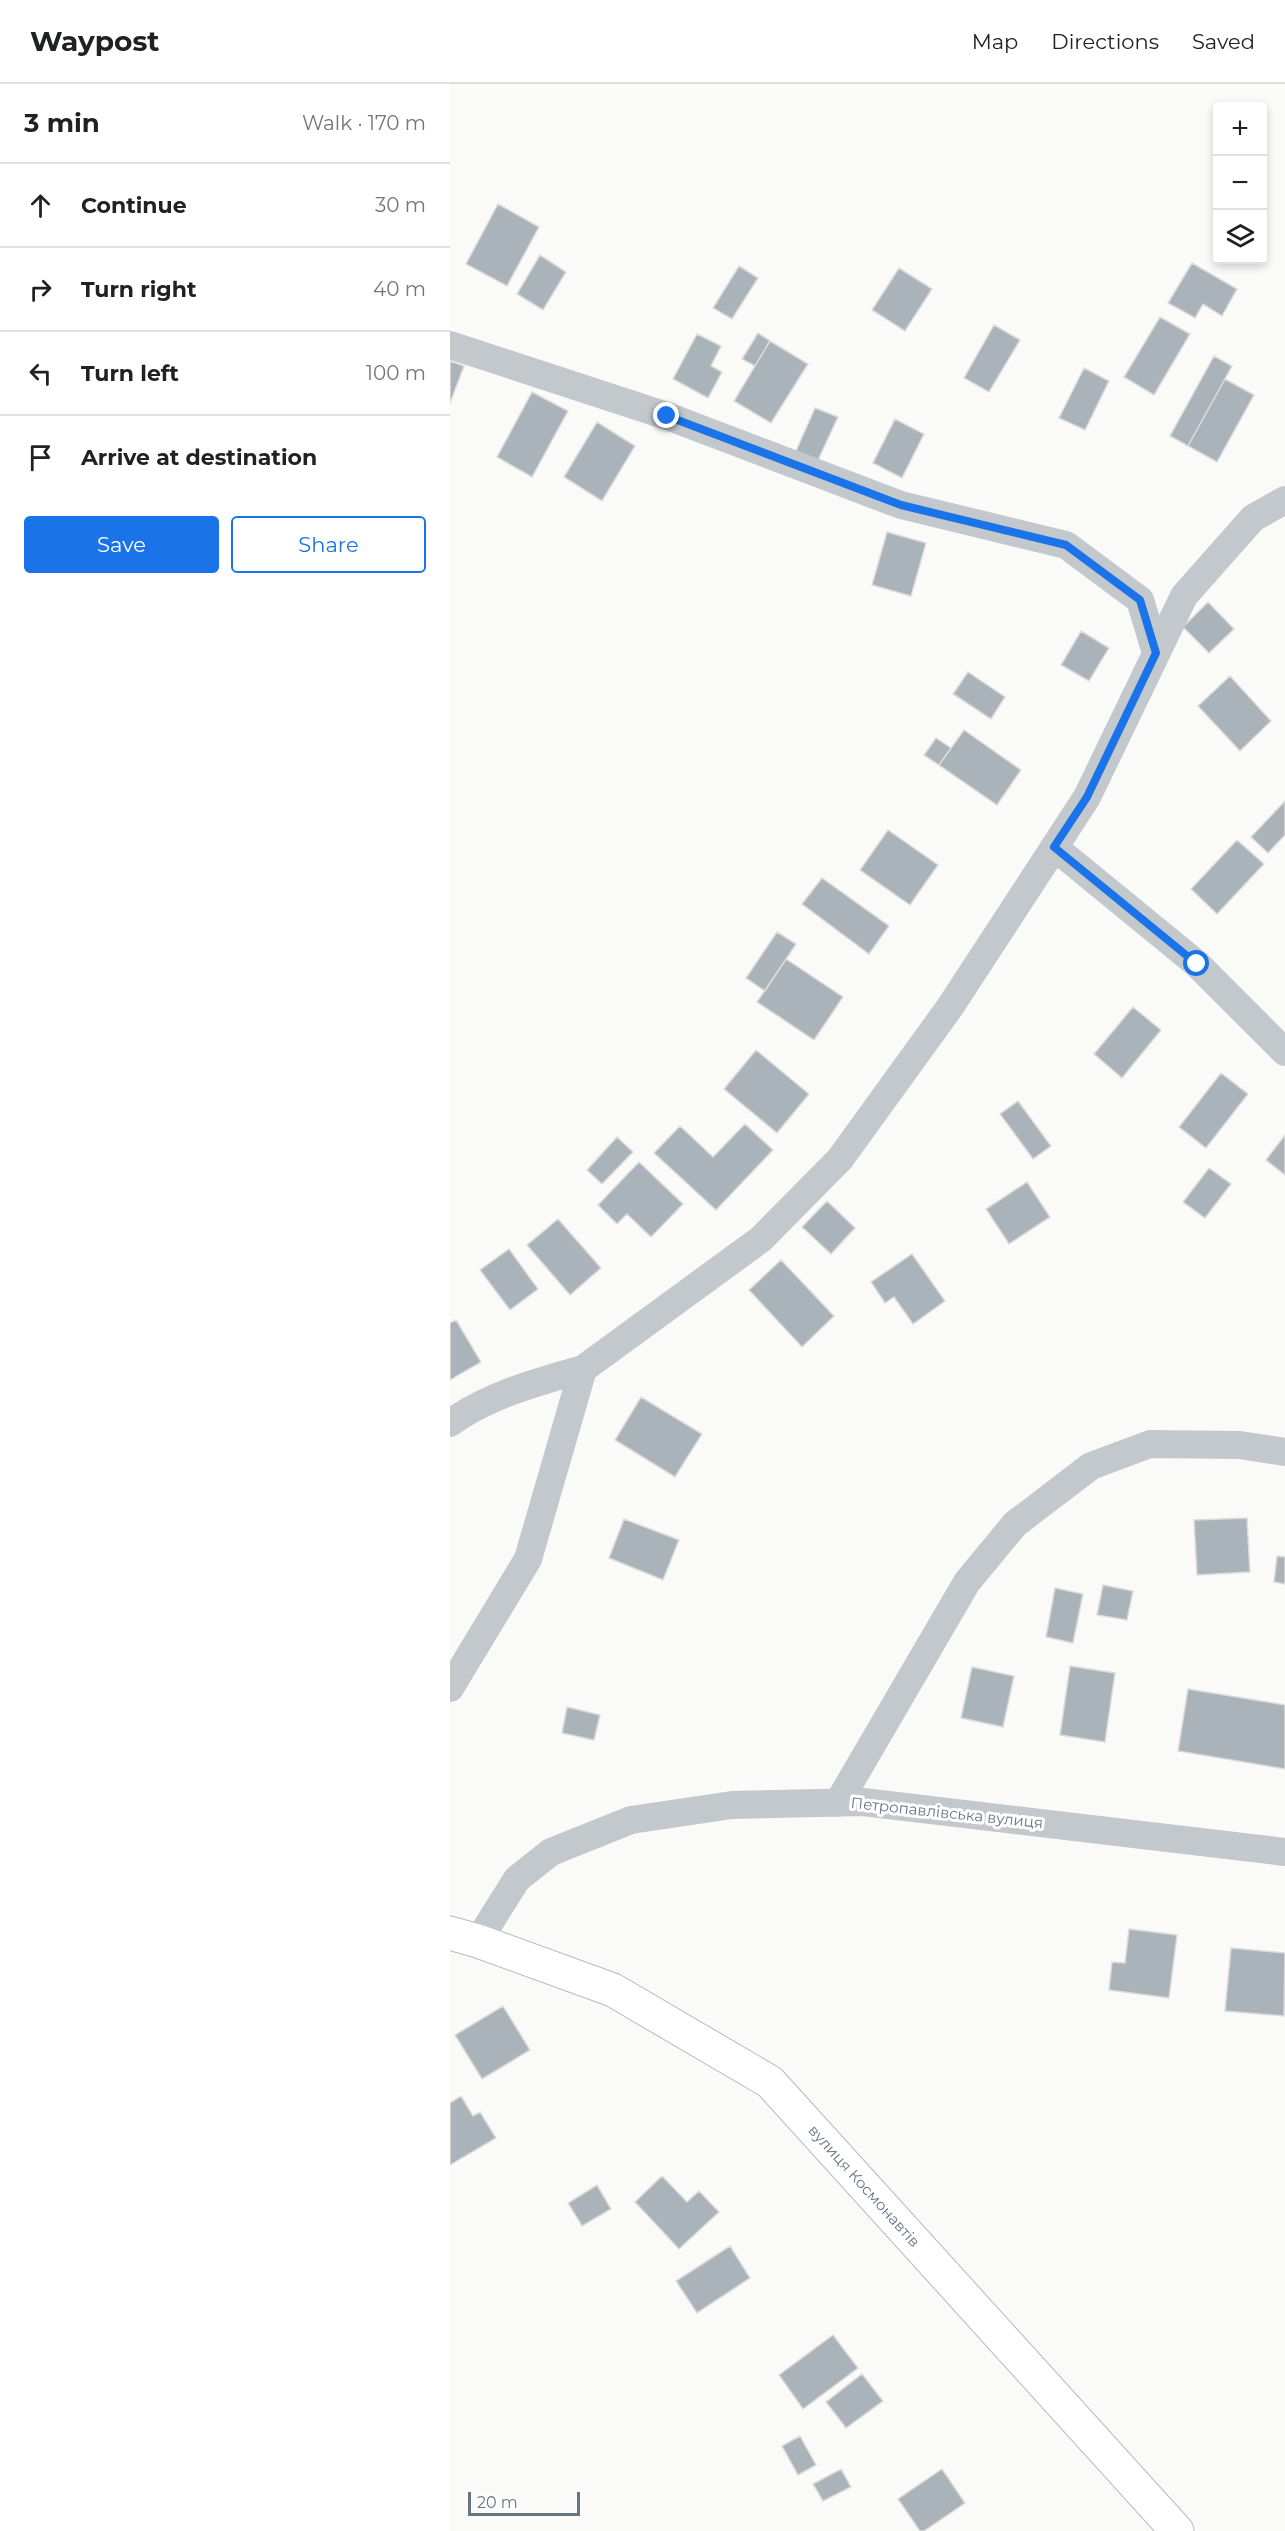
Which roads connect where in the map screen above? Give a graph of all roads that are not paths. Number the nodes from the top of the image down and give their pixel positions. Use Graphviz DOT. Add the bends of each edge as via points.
graph roads {
  1 [pos="450,345"];
  2 [pos="1285,500"];
  3 [pos="1156,653"];
  4 [pos="1054,847"];
  5 [pos="1285,1052"];
  6 [pos="583,1369"];
  7 [pos="450,1423"];
  8 [pos="1285,1452"];
  9 [pos="450,1688"];
  10 [pos="838,1803"];
  11 [pos="1285,1852"];
  12 [pos="464,1937"];
  13 [pos="1177,2531"];
  1 -- 3 [label="street" via="667,416 901,505 1066,545 1140,600"];
  2 -- 3 [label="street" via="1253,518 1184,596"];
  3 -- 4 [label="street" via="1087,797"];
  4 -- 5 [label="street" via="1197,964"];
  4 -- 6 [label="street" via="950,1007 840,1159 761,1239"];
  6 -- 7 [label="street" via="528,1384"];
  6 -- 9 [label="street" via="528,1559"];
  8 -- 10 [label="street" via="1240,1445 1150,1444 1091,1466 1015,1524 967,1582"];
  10 -- 11 [label="street, Петропавлівська вулиця" via="863,1802"];
  10 -- 12 [label="street, Петропавлівська вулиця" via="732,1805 631,1820 551,1852 517,1879"];
  12 -- 13 [label="street, вулиця Космонавтів" via="613,1990 770,2082"];
}
